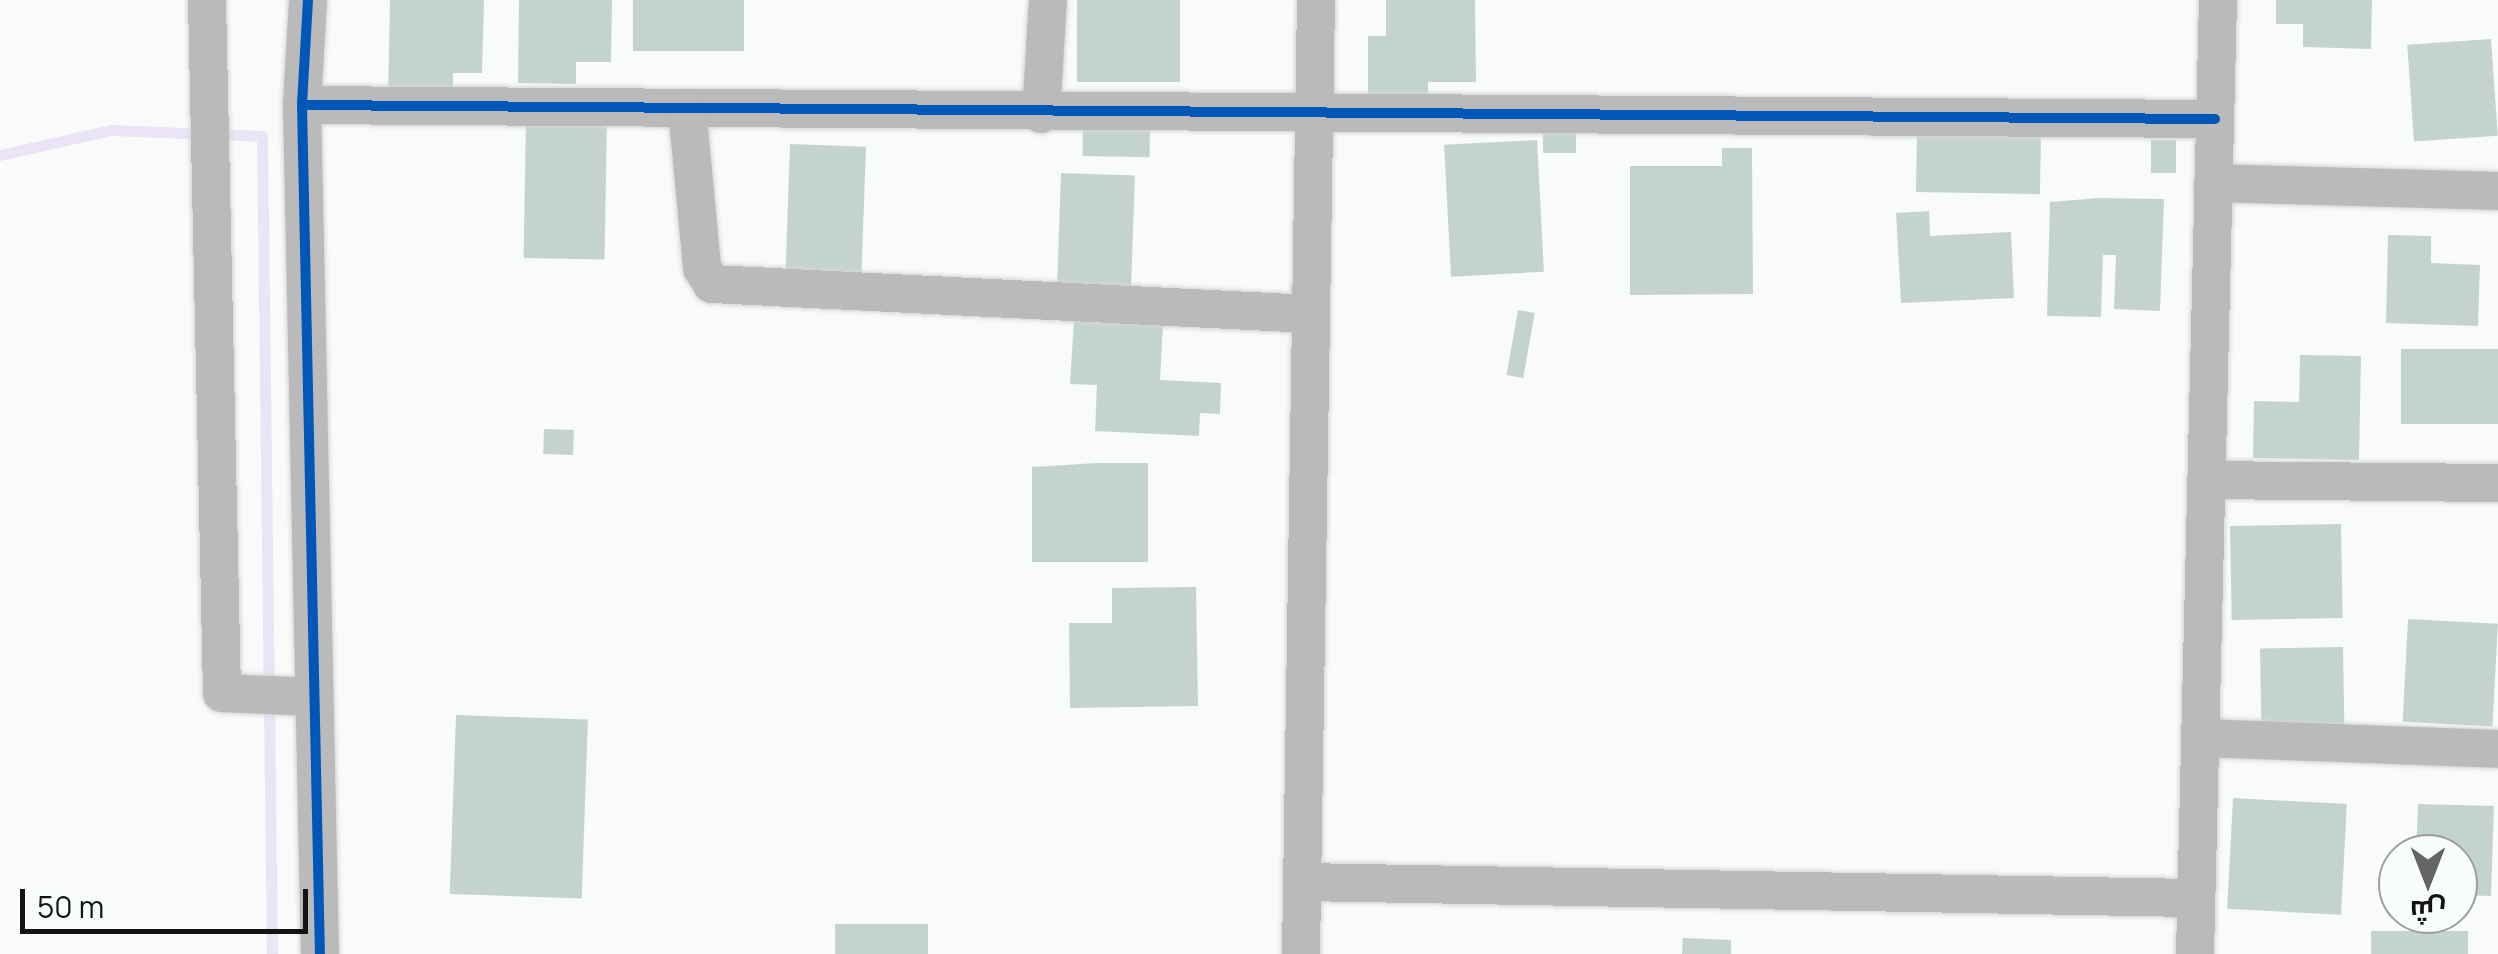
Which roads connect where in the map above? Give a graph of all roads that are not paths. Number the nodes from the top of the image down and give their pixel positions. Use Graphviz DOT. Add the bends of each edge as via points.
graph roads {
  1 [pos="207,0"];
  2 [pos="308,0"];
  3 [pos="1048,0"];
  4 [pos="1316,0"];
  5 [pos="2218,0"];
  6 [pos="302,105"];
  7 [pos="687,108"];
  8 [pos="1314,113"];
  9 [pos="1042,114"];
  10 [pos="2214,118"];
  11 [pos="2213,183"];
  12 [pos="2498,191"];
  13 [pos="1312,314"];
  14 [pos="2206,480"];
  15 [pos="2498,483"];
  16 [pos="314,697"];
  17 [pos="2200,738"];
  18 [pos="2498,749"];
  19 [pos="1302,882"];
  20 [pos="2196,898"];
  21 [pos="320,954"];
  22 [pos="1301,954"];
  23 [pos="2195,954"];
  1 -- 16 [label="street" via="222,693"];
  2 -- 6 [label="street"];
  3 -- 9 [label="street"];
  4 -- 8 [label="street"];
  5 -- 10 [label="street"];
  6 -- 7 [label="street"];
  6 -- 16 [label="street"];
  7 -- 9 [label="street"];
  7 -- 13 [label="street" via="702,268 712,284"];
  8 -- 9 [label="street"];
  8 -- 10 [label="street"];
  8 -- 13 [label="street"];
  10 -- 11 [label="street"];
  11 -- 12 [label="street"];
  11 -- 14 [label="street"];
  13 -- 19 [label="street"];
  14 -- 15 [label="street"];
  14 -- 17 [label="street"];
  16 -- 21 [label="street"];
  17 -- 18 [label="street"];
  17 -- 20 [label="street"];
  19 -- 20 [label="street"];
  19 -- 22 [label="street"];
  20 -- 23 [label="street"];
}
